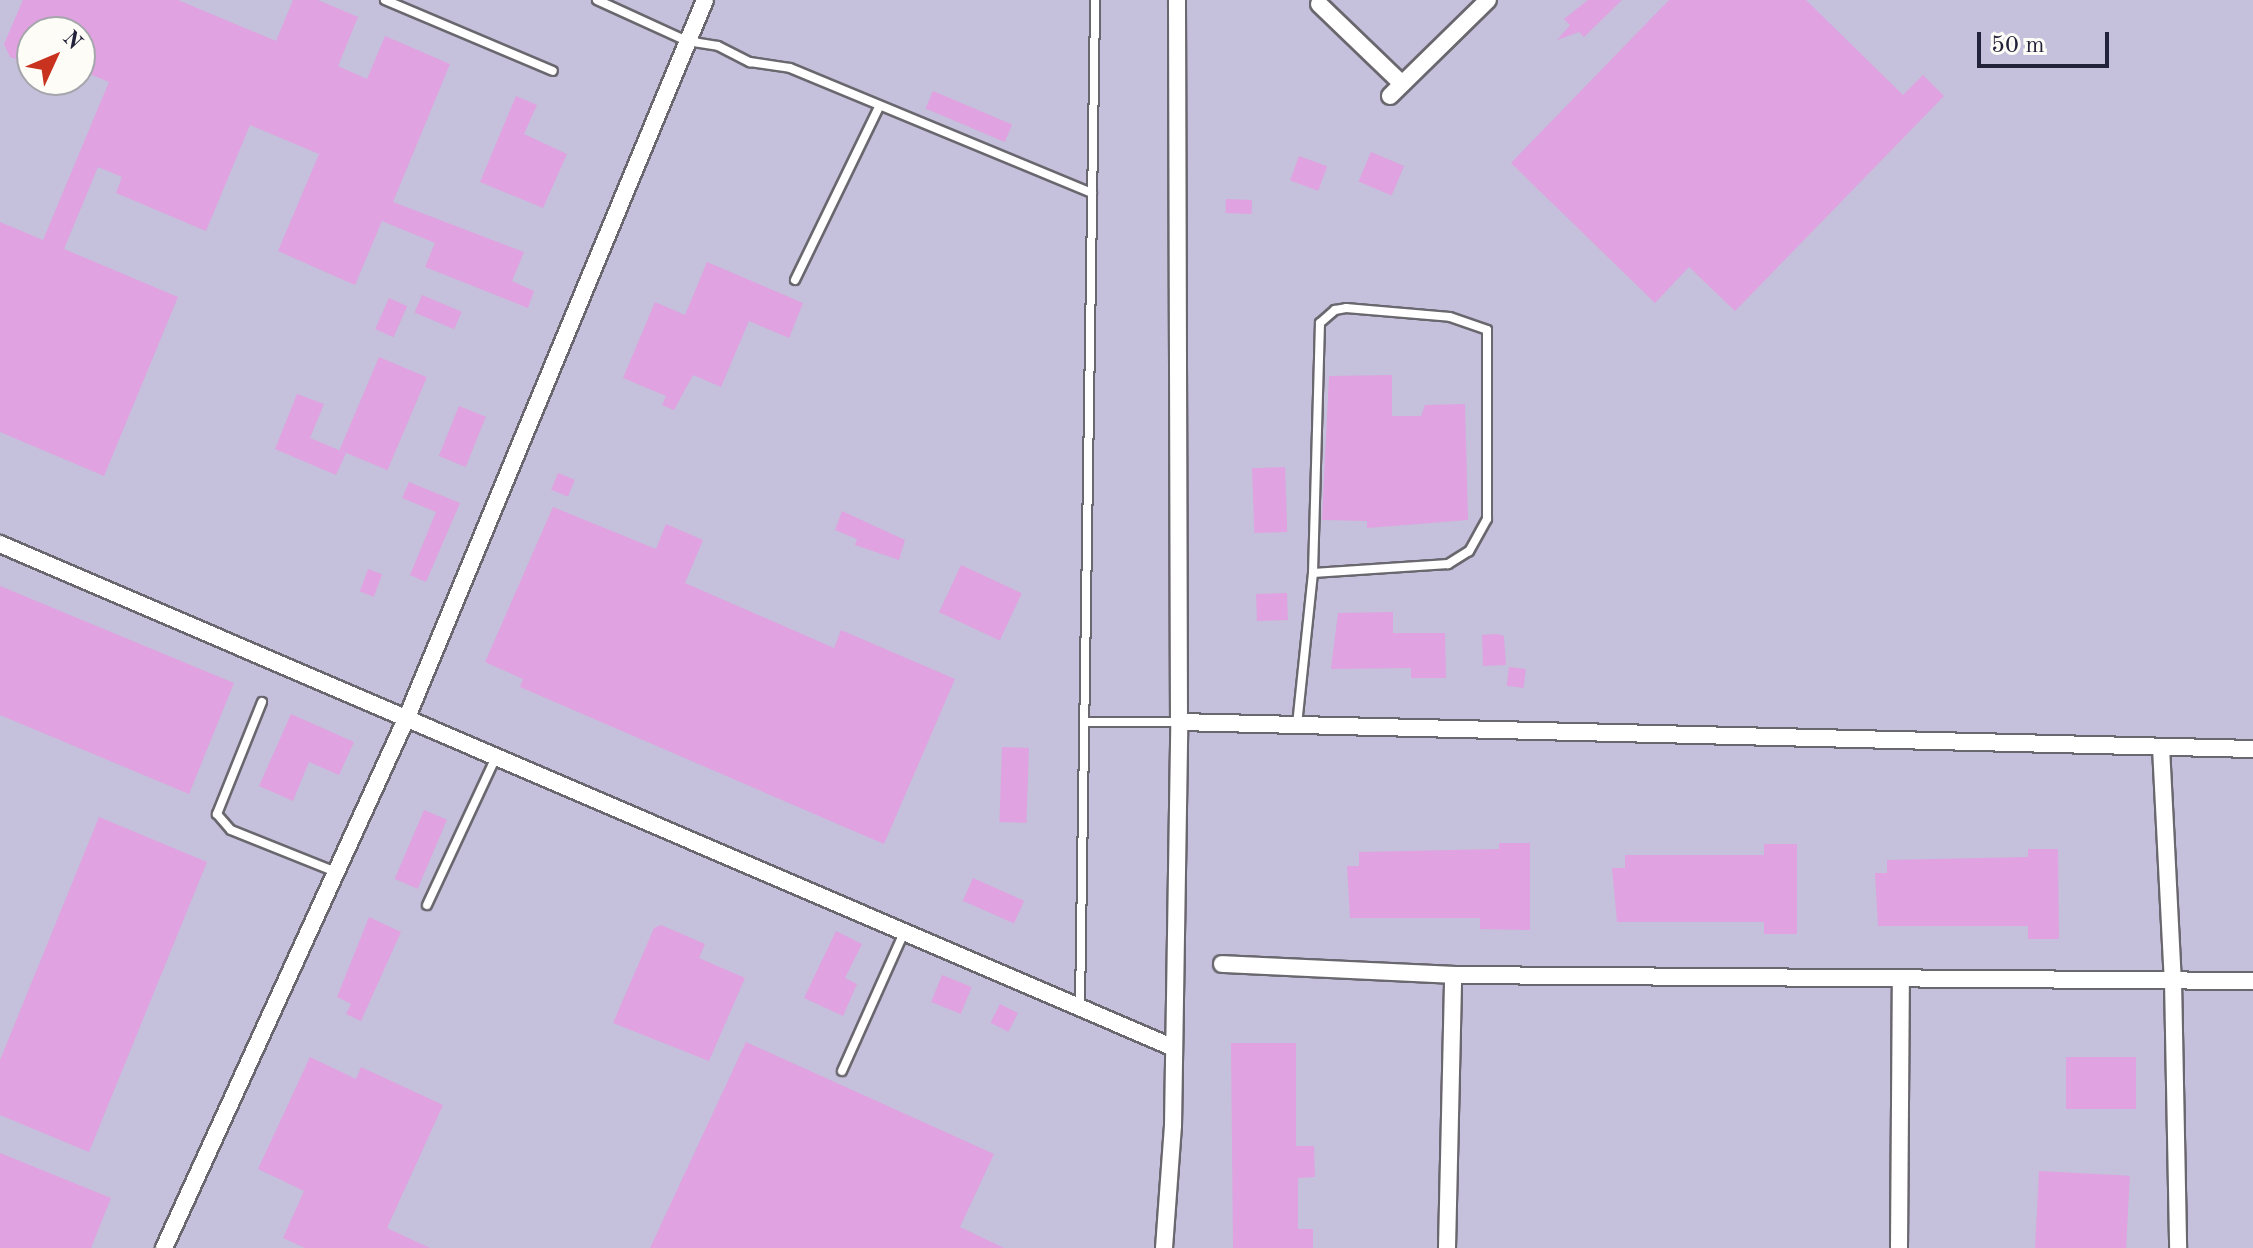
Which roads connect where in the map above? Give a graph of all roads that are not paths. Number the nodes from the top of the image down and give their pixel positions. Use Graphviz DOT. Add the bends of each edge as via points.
graph roads {
  1 [pos="385,0"];
  2 [pos="597,0"];
  3 [pos="705,0"];
  4 [pos="1095,0"];
  5 [pos="1177,0"];
  6 [pos="1488,0"];
  7 [pos="1319,4"];
  8 [pos="687,41"];
  9 [pos="553,71"];
  10 [pos="879,107"];
  11 [pos="1092,193"];
  12 [pos="795,280"];
  13 [pos="0,544"];
  14 [pos="1313,573"];
  15 [pos="262,702"];
  16 [pos="407,717"];
  17 [pos="1084,722"];
  18 [pos="1179,722"];
  19 [pos="1297,726"];
  20 [pos="2161,747"];
  21 [pos="2253,749"];
  22 [pos="497,754"];
  23 [pos="336,872"];
  24 [pos="427,905"];
  25 [pos="905,929"];
  26 [pos="1222,964"];
  27 [pos="1453,975"];
  28 [pos="1901,979"];
  29 [pos="2173,980"];
  30 [pos="2253,981"];
  31 [pos="1080,1005"];
  32 [pos="1172,1047"];
  33 [pos="842,1071"];
  34 [pos="168,1247"];
  35 [pos="1164,1248"];
  36 [pos="1447,1248"];
  37 [pos="1899,1248"];
  38 [pos="2178,1248"];
  1 -- 9 [label="lane"];
  2 -- 8 [label="lane"];
  3 -- 8 [label="street"];
  4 -- 11 [label="lane"];
  5 -- 18 [label="street"];
  6 -- 7 [label="street" via="1396,90"];
  8 -- 10 [label="lane" via="718,46 750,62 790,68"];
  8 -- 16 [label="street"];
  10 -- 11 [label="lane"];
  10 -- 12 [label="lane"];
  11 -- 17 [label="lane"];
  13 -- 16 [label="street"];
  14 -- 14 [label="lane" via="1320,323 1346,308 1450,317 1487,330 1487,519 1469,551 1448,564"];
  14 -- 19 [label="lane"];
  15 -- 23 [label="lane" via="217,814 231,830"];
  16 -- 22 [label="street"];
  16 -- 23 [label="street"];
  17 -- 18 [label="lane"];
  17 -- 31 [label="lane"];
  18 -- 19 [label="street"];
  18 -- 32 [label="street"];
  19 -- 20 [label="street"];
  20 -- 21 [label="street"];
  20 -- 29 [label="street"];
  22 -- 24 [label="lane"];
  22 -- 25 [label="street"];
  23 -- 34 [label="street"];
  25 -- 31 [label="street"];
  25 -- 33 [label="lane"];
  26 -- 27 [label="street"];
  27 -- 28 [label="street"];
  27 -- 36 [label="street"];
  28 -- 29 [label="street"];
  28 -- 37 [label="street"];
  29 -- 30 [label="street"];
  29 -- 38 [label="street"];
  31 -- 32 [label="street"];
  32 -- 35 [label="street" via="1170,1205"];
}
